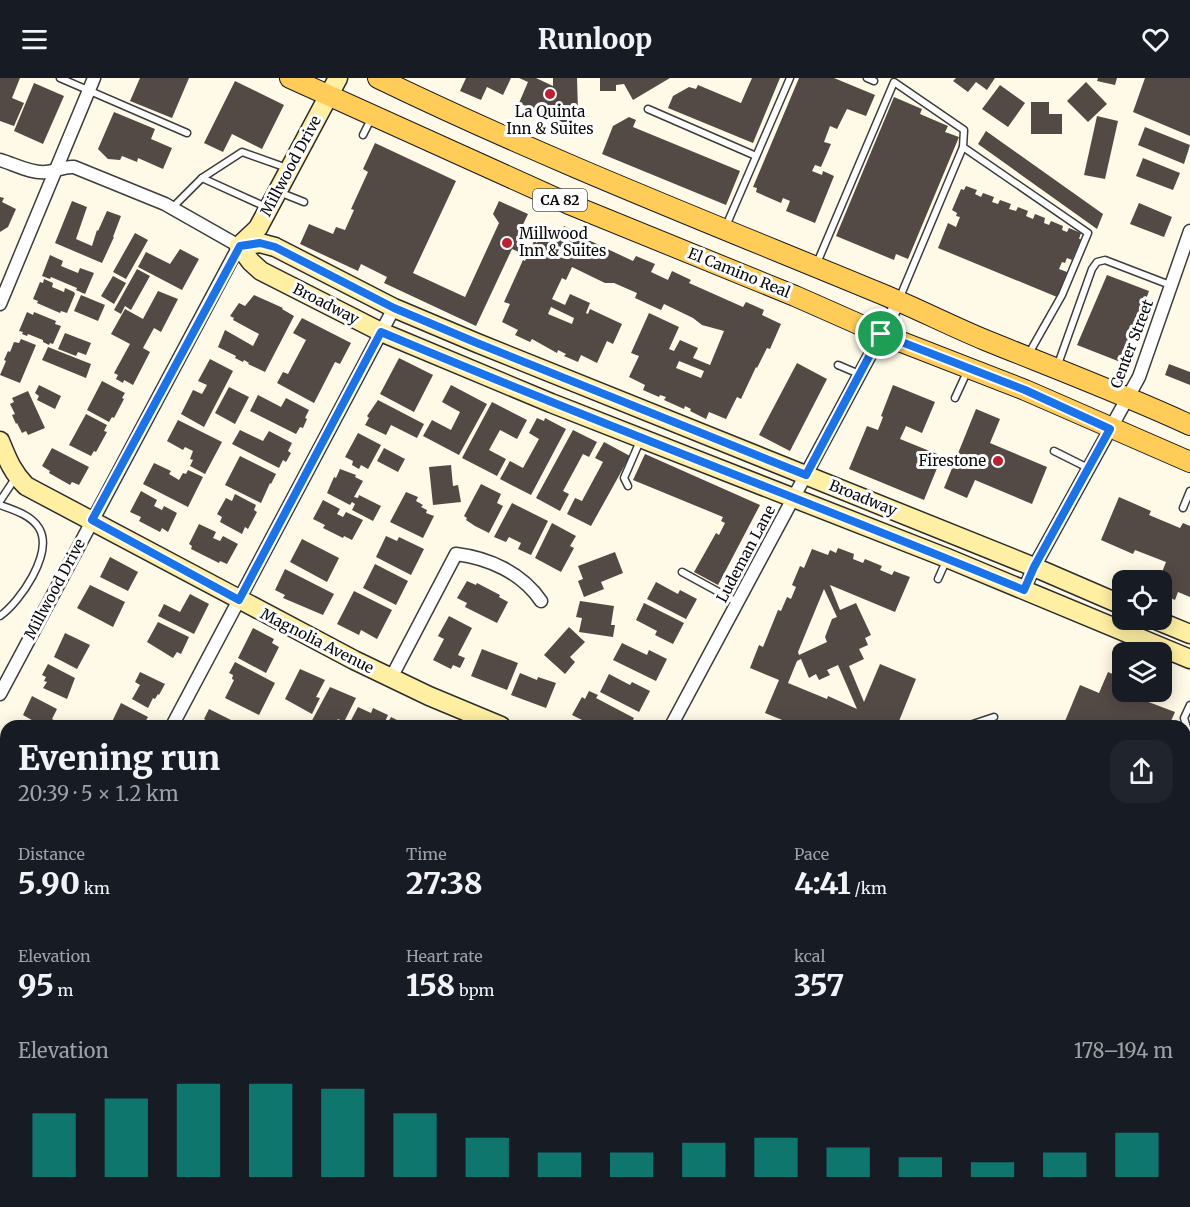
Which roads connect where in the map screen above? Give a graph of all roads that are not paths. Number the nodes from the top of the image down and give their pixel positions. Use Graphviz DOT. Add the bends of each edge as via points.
graph roads {
  1 [pos="60,78"];
  2 [pos="94,78"];
  3 [pos="290,78"];
  4 [pos="378,78"];
  5 [pos="790,78"];
  6 [pos="334,87"];
  7 [pos="89,90"];
  8 [pos="648,109"];
  9 [pos="373,116"];
  10 [pos="187,133"];
  11 [pos="363,135"];
  12 [pos="963,147"];
  13 [pos="756,156"];
  14 [pos="0,160"];
  15 [pos="57,169"];
  16 [pos="290,170"];
  17 [pos="202,177"];
  18 [pos="279,192"];
  19 [pos="304,202"];
  20 [pos="172,208"];
  21 [pos="269,208"];
  22 [pos="725,229"];
  23 [pos="1189,239"];
  24 [pos="240,246"];
  25 [pos="816,267"];
  26 [pos="1170,285"];
  27 [pos="898,301"];
  28 [pos="0,304"];
  29 [pos="394,308"];
  30 [pos="381,332"];
  31 [pos="881,334"];
  32 [pos="1027,357"];
  33 [pos="838,365"];
  34 [pos="969,368"];
  35 [pos="1057,369"];
  36 [pos="860,374"];
  37 [pos="1128,396"];
  38 [pos="955,398"];
  39 [pos="1190,425"];
  40 [pos="1110,429"];
  41 [pos="641,438"];
  42 [pos="0,441"];
  43 [pos="1054,451"];
  44 [pos="1190,462"];
  45 [pos="1088,468"];
  46 [pos="806,475"];
  47 [pos="16,476"];
  48 [pos="628,486"];
  49 [pos="1190,491"];
  50 [pos="794,497"];
  51 [pos="0,503"];
  52 [pos="1183,508"];
  53 [pos="92,520"];
  54 [pos="947,558"];
  55 [pos="1034,567"];
  56 [pos="682,572"];
  57 [pos="938,579"];
  58 [pos="1024,590"];
  59 [pos="239,600"];
  60 [pos="541,601"];
  61 [pos="1112,601"];
  62 [pos="738,602"];
  63 [pos="0,616"];
  64 [pos="1172,627"];
  65 [pos="1190,634"];
  66 [pos="1190,659"];
  67 [pos="391,678"];
  68 [pos="0,694"];
  69 [pos="1190,705"];
  70 [pos="994,717"];
  71 [pos="175,720"];
  72 [pos="487,720"];
  73 [pos="674,720"];
  74 [pos="985,720"];
  75 [pos="1185,720"];
  1 -- 7 [label="lane"];
  2 -- 7 [label="street"];
  3 -- 6 [label="main road, El Camino Real / CA 82"];
  4 -- 22 [label="main road, CA 82"];
  5 -- 13 [label="lane"];
  6 -- 9 [label="main road, El Camino Real / CA 82"];
  6 -- 16 [label="street, Millwood Drive"];
  7 -- 10 [label="lane"];
  7 -- 15 [label="street"];
  8 -- 13 [label="lane"];
  9 -- 11 [label="lane"];
  9 -- 31 [label="main road, El Camino Real / CA 82" via="550,196"];
  12 -- 25 [label="lane" via="964,130 894,82"];
  12 -- 27 [label="lane"];
  12 -- 32 [label="lane" via="1088,233 1062,295"];
  13 -- 22 [label="lane"];
  14 -- 15 [label="street, Broadway" via="36,172"];
  15 -- 20 [label="street, Broadway" via="75,167"];
  15 -- 28 [label="street"];
  16 -- 17 [label="lane" via="242,152"];
  16 -- 18 [label="street, Millwood Drive"];
  17 -- 20 [label="lane"];
  17 -- 21 [label="lane"];
  18 -- 19 [label="lane"];
  18 -- 21 [label="street, Millwood Drive"];
  20 -- 24 [label="street, Broadway"];
  21 -- 24 [label="street, Millwood Drive" via="258,228"];
  22 -- 25 [label="main road, CA 82"];
  23 -- 26 [label="street, Center Street"];
  24 -- 29 [label="street, Broadway" via="260,243 275,247"];
  24 -- 30 [label="street, Broadway" via="261,271"];
  24 -- 53 [label="street, Millwood Drive"];
  25 -- 27 [label="main road, CA 82"];
  26 -- 35 [label="lane" via="1105,260 1097,262"];
  26 -- 37 [label="street, Center Street" via="1139,377"];
  27 -- 31 [label="street, Ludeman Lane"];
  27 -- 32 [label="main road, CA 82"];
  29 -- 30 [label="street"];
  29 -- 46 [label="street, Broadway"];
  30 -- 41 [label="street, Broadway"];
  30 -- 59 [label="street"];
  31 -- 34 [label="main road, El Camino Real / CA 82"];
  31 -- 36 [label="street, Ludeman Lane"];
  32 -- 35 [label="main road, CA 82"];
  33 -- 36 [label="lane"];
  34 -- 38 [label="lane"];
  34 -- 40 [label="main road, El Camino Real / CA 82"];
  35 -- 37 [label="main road, CA 82"];
  36 -- 46 [label="street, Ludeman Lane"];
  37 -- 39 [label="main road, CA 82"];
  37 -- 40 [label="street, Center Street"];
  40 -- 44 [label="main road, El Camino Real / CA 82"];
  40 -- 45 [label="street, Center Street"];
  41 -- 48 [label="lane" via="624,478"];
  41 -- 50 [label="street, Broadway"];
  42 -- 47 [label="street, Magnolia Avenue"];
  43 -- 45 [label="lane"];
  45 -- 55 [label="street, Center Street"];
  46 -- 50 [label="street, Ludeman Lane"];
  46 -- 55 [label="street, Broadway"];
  47 -- 51 [label="lane"];
  47 -- 53 [label="street, Magnolia Avenue" via="26,486"];
  49 -- 52 [label="lane"];
  50 -- 54 [label="street, Broadway"];
  50 -- 62 [label="street, Ludeman Lane"];
  51 -- 63 [label="lane" via="26,515 39,528 44,542 28,584"];
  53 -- 59 [label="street, Magnolia Avenue"];
  53 -- 68 [label="street, Millwood Drive"];
  54 -- 57 [label="lane"];
  54 -- 58 [label="street, Broadway"];
  55 -- 58 [label="street, Center Street"];
  55 -- 61 [label="street, Broadway"];
  56 -- 62 [label="lane"];
  58 -- 66 [label="street, Broadway"];
  59 -- 67 [label="street, Magnolia Avenue"];
  59 -- 71 [label="street"];
  60 -- 67 [label="street" via="516,575 486,560 456,554"];
  62 -- 73 [label="street, Ludeman Lane"];
  64 -- 65 [label="street"];
  67 -- 72 [label="street, Magnolia Avenue"];
  69 -- 75 [label="lane"];
  70 -- 74 [label="lane"];
}
